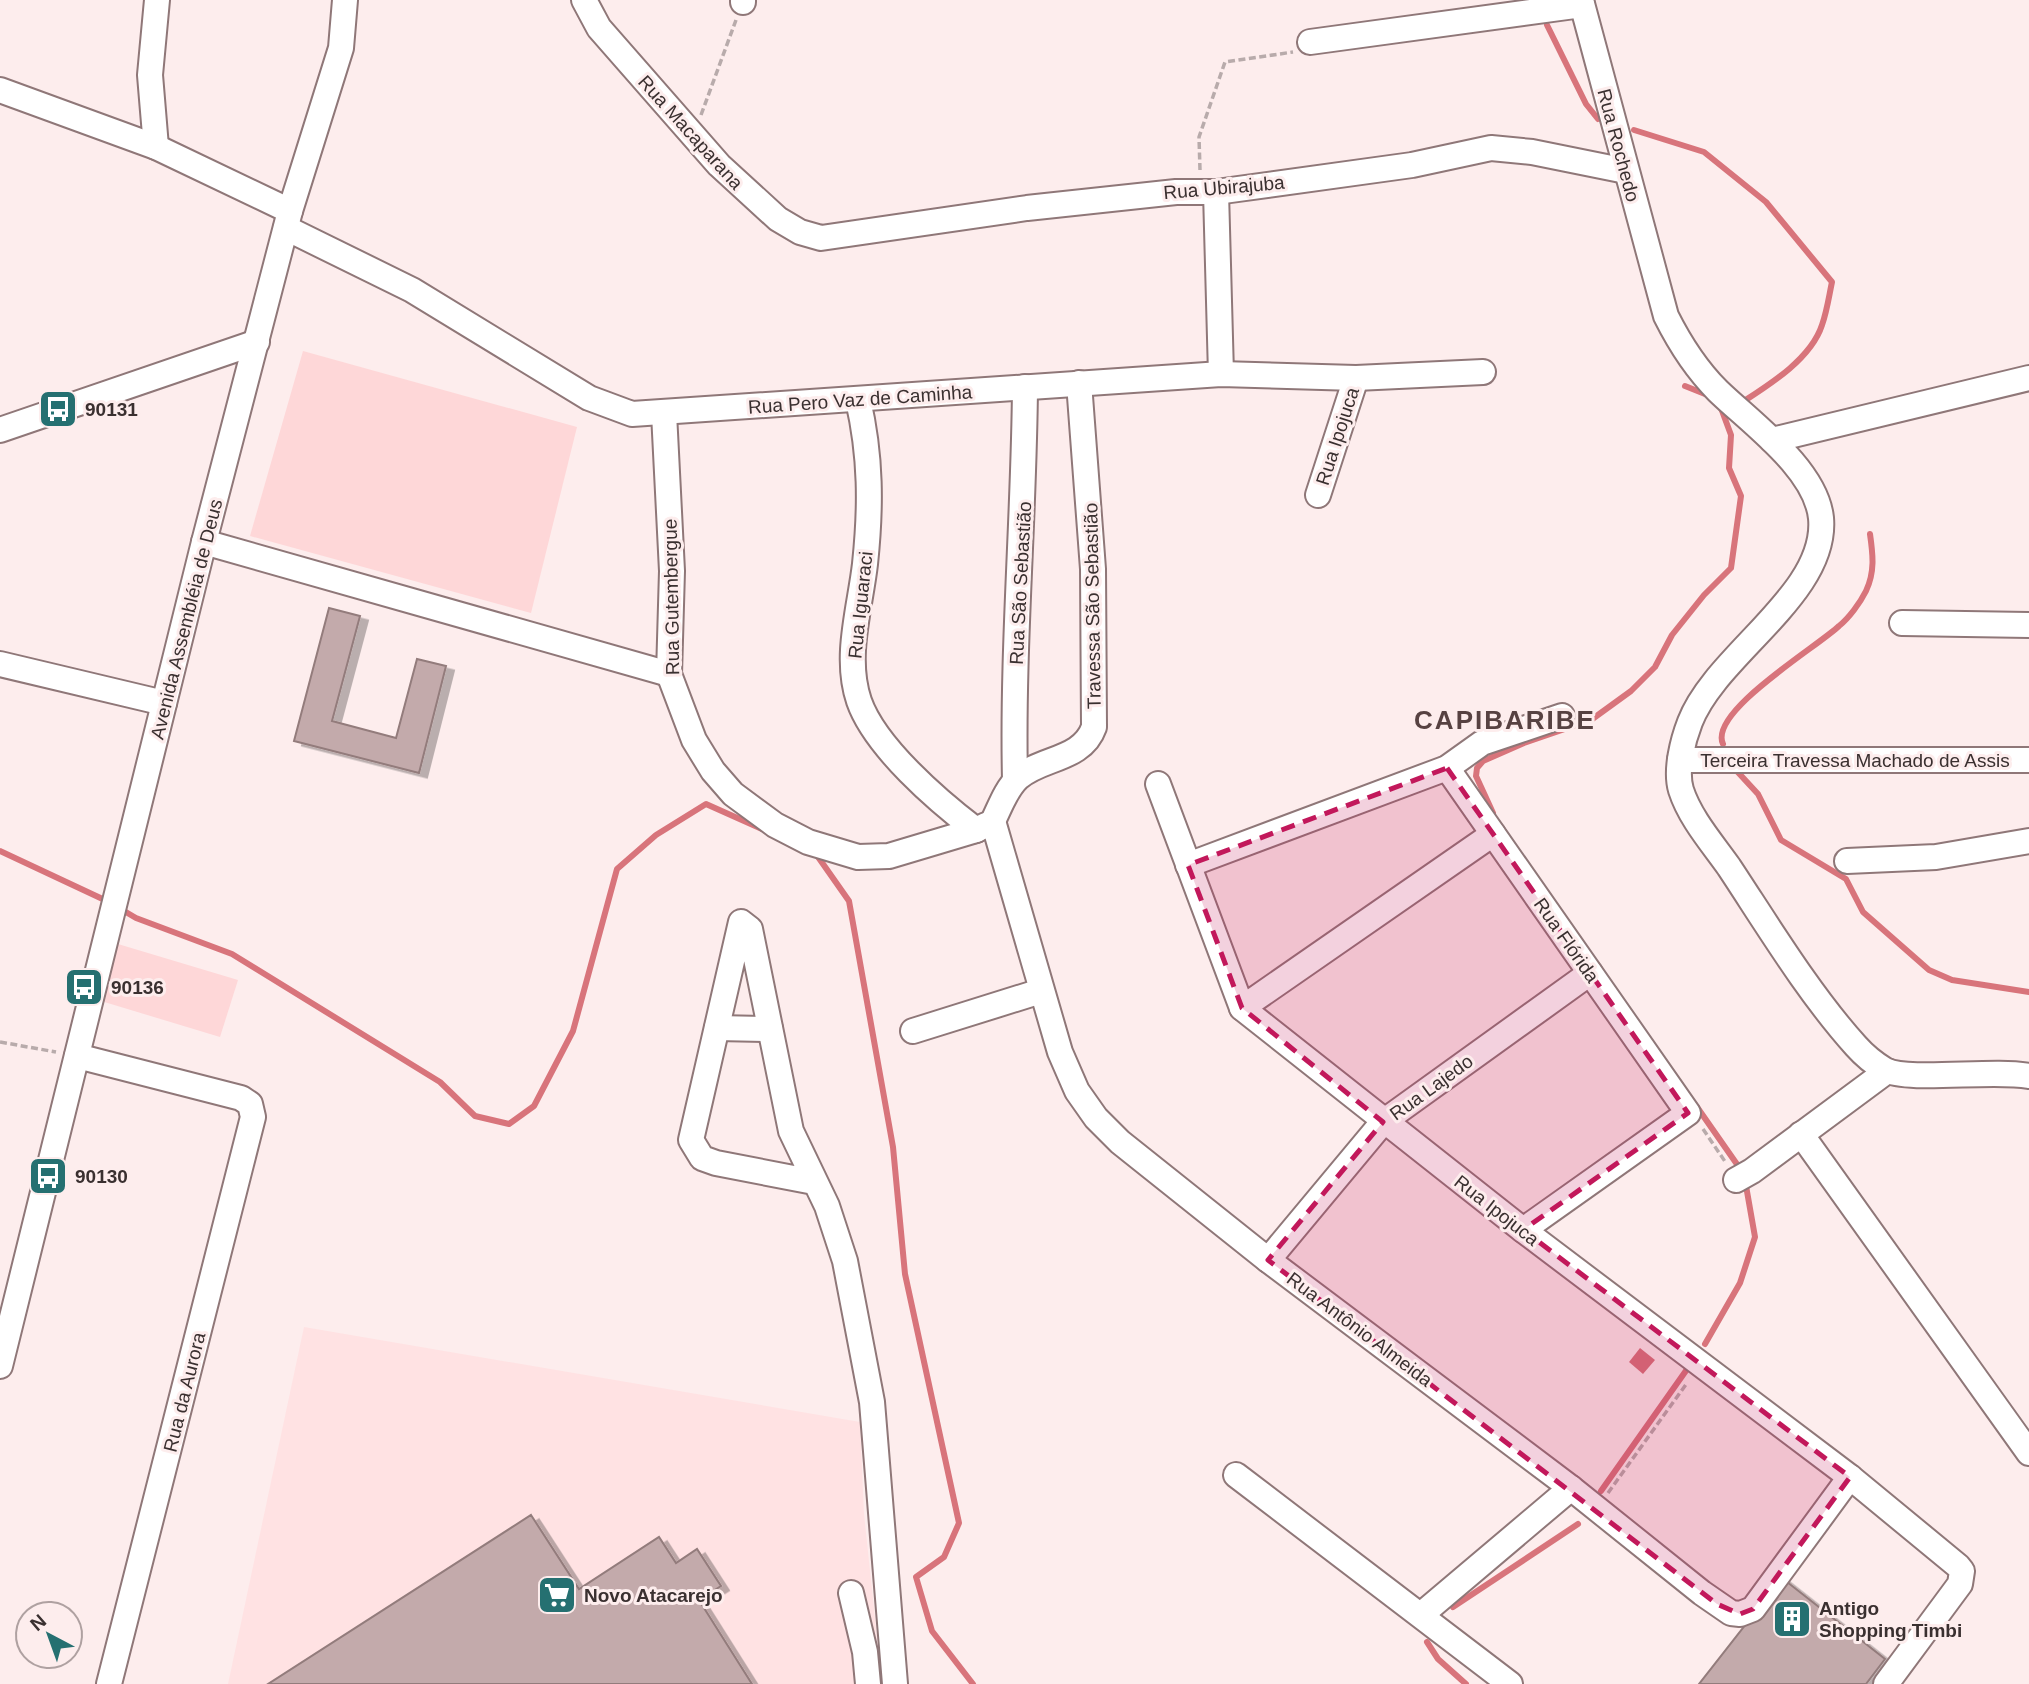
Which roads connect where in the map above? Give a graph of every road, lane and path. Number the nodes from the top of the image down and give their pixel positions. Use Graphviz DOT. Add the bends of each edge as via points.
graph roads {
  1 [pos="158,0"];
  2 [pos="345,0"];
  3 [pos="584,0"];
  4 [pos="743,1"];
  5 [pos="1581,2"];
  6 [pos="1310,42"];
  7 [pos="0,90"];
  8 [pos="694,134"];
  9 [pos="156,147"];
  10 [pos="1626,171"];
  11 [pos="1208,192"];
  12 [pos="288,219"];
  13 [pos="821,238"];
  14 [pos="257,342"];
  15 [pos="1483,372"];
  16 [pos="1221,374"];
  17 [pos="1356,378"];
  18 [pos="2029,378"];
  19 [pos="1079,383"];
  20 [pos="1025,387"];
  21 [pos="858,400"];
  22 [pos="664,413"];
  23 [pos="0,430"];
  24 [pos="1772,440"];
  25 [pos="1318,495"];
  26 [pos="204,542"];
  27 [pos="1902,622"];
  28 [pos="2029,625"];
  29 [pos="0,664"];
  30 [pos="669,674"];
  31 [pos="164,703"];
  32 [pos="1562,716"];
  33 [pos="1680,760"];
  34 [pos="2029,760"];
  35 [pos="1447,768"];
  36 [pos="1015,780"];
  37 [pos="1158,784"];
  38 [pos="985,825"];
  39 [pos="1493,834"];
  40 [pos="2029,841"];
  41 [pos="1847,861"];
  42 [pos="1188,865"];
  43 [pos="1590,973"];
  44 [pos="1041,991"];
  45 [pos="1242,1008"];
  46 [pos="717,1028"];
  47 [pos="770,1029"];
  48 [pos="913,1031"];
  49 [pos="0,1042"];
  50 [pos="77,1056"];
  51 [pos="1887,1071"];
  52 [pos="2029,1076"];
  53 [pos="1688,1113"];
  54 [pos="1383,1122"];
  55 [pos="1801,1134"];
  56 [pos="1744,1175"];
  57 [pos="814,1182"];
  58 [pos="1522,1230"];
  59 [pos="1268,1260"];
  60 [pos="1700,1364"];
  61 [pos="0,1366"];
  62 [pos="2029,1453"];
  63 [pos="1236,1475"];
  64 [pos="1850,1477"];
  65 [pos="1571,1488"];
  66 [pos="1597,1509"];
  67 [pos="851,1593"];
  68 [pos="1422,1614"];
  69 [pos="109,1684"];
  70 [pos="868,1684"];
  71 [pos="895,1684"];
  72 [pos="1510,1684"];
  73 [pos="1886,1684"];
  1 -- 9 [label="street" via="150,75"];
  2 -- 12 [label="street, Avenida Assembléia de Deus" via="341,48"];
  3 -- 8 [label="street, Rua Macaparana" via="605,36"];
  4 -- 8 [label="path"];
  5 -- 6 [label="street"];
  5 -- 10 [label="street, Rua Rochedo"];
  6 -- 11 [label="path" via="1291,53 1225,62 1199,137"];
  7 -- 9 [label="street, Rua Pero Vaz de Caminha"];
  8 -- 13 [label="street, Rua Macaparana" via="719,165 769,211 790,227"];
  9 -- 12 [label="street, Rua Pero Vaz de Caminha"];
  10 -- 11 [label="street, Rua Ubirajuba" via="1491,148 1412,165"];
  10 -- 24 [label="street, Rua Rochedo" via="1657,289 1681,346 1725,397"];
  11 -- 13 [label="street, Rua Ubirajuba" via="1027,208"];
  11 -- 16 [label="street"];
  12 -- 14 [label="street, Avenida Assembléia de Deus"];
  12 -- 22 [label="street, Rua Pero Vaz de Caminha" via="589,398 622,412"];
  14 -- 23 [label="street"];
  14 -- 26 [label="street, Avenida Assembléia de Deus"];
  15 -- 17 [label="street, Rua Pero Vaz de Caminha"];
  16 -- 17 [label="street, Rua Pero Vaz de Caminha"];
  16 -- 19 [label="street, Rua Pero Vaz de Caminha"];
  17 -- 25 [label="street, Rua Ipojuca"];
  18 -- 24 [label="street"];
  19 -- 20 [label="street, Rua Pero Vaz de Caminha"];
  19 -- 36 [label="street, Travessa São Sebastião" via="1093,569 1094,727 1077,750"];
  20 -- 21 [label="street, Rua Pero Vaz de Caminha"];
  20 -- 36 [label="street, Rua São Sebastião"];
  21 -- 22 [label="street, Rua Pero Vaz de Caminha"];
  21 -- 38 [label="street, Rua Iguaraci" via="870,480 853,654 860,703 906,767 939,800"];
  22 -- 30 [label="street, Rua Gutembergue" via="672,571"];
  24 -- 33 [label="street, Rua Rochedo" via="1809,486 1821,518 1815,555 1792,596 1705,694 1691,721"];
  26 -- 30 [label="street"];
  26 -- 31 [label="street, Avenida Assembléia de Deus"];
  27 -- 28 [label="street"];
  29 -- 31 [label="street"];
  30 -- 38 [label="street, Rua Gutembergue" via="694,740 722,783 752,810 808,842 873,858"];
  31 -- 50 [label="street, Avenida Assembléia de Deus"];
  32 -- 35 [label="street" via="1482,743"];
  33 -- 34 [label="street, Terceira Travessa Machado de Assis"];
  33 -- 51 [label="street" via="1680,787 1691,812 1841,1028 1858,1049"];
  35 -- 39 [label="street, Rua Flórida"];
  35 -- 42 [label="street"];
  36 -- 38 [label="street"];
  37 -- 42 [label="street"];
  38 -- 44 [label="street, Rua Antônio Almeida"];
  39 -- 43 [label="street, Rua Flórida"];
  39 -- 45 [label="street"];
  40 -- 41 [label="street" via="1936,857"];
  42 -- 45 [label="street"];
  43 -- 53 [label="street, Rua Flórida"];
  43 -- 54 [label="street, Rua Lajedo"];
  44 -- 48 [label="street"];
  44 -- 59 [label="street, Rua Antônio Almeida" via="1060,1052 1077,1091 1096,1118"];
  45 -- 54 [label="street, Rua Ipojuca"];
  46 -- 47 [label="street"];
  46 -- 47 [label="street" via="741,922 750,929"];
  46 -- 57 [label="street" via="691,1140 694,1148 702,1158 716,1163"];
  47 -- 57 [label="street" via="791,1131"];
  49 -- 50 [label="path"];
  50 -- 61 [label="street"];
  50 -- 69 [label="street, Rua da Aurora" via="247,1101 253,1117"];
  51 -- 52 [label="street"];
  51 -- 55 [label="street"];
  53 -- 56 [label="path"];
  53 -- 58 [label="street"];
  54 -- 58 [label="street, Rua Ipojuca"];
  54 -- 59 [label="street, Rua Lajedo"];
  55 -- 56 [label="street"];
  55 -- 62 [label="street"];
  57 -- 71 [label="street" via="845,1261 872,1402"];
  58 -- 60 [label="street, Rua Ipojuca"];
  59 -- 65 [label="street, Rua Antônio Almeida"];
  60 -- 64 [label="street, Rua Ipojuca"];
  60 -- 66 [label="path"];
  63 -- 68 [label="street"];
  64 -- 66 [label="street, Rua Antônio Almeida" via="1753,1609 1740,1614 1717,1604"];
  64 -- 73 [label="street, Rua Ipojuca" via="1962,1571 1961,1584"];
  65 -- 66 [label="street, Rua Antônio Almeida"];
  65 -- 68 [label="street"];
  67 -- 70 [label="street"];
  68 -- 72 [label="street"];
}
